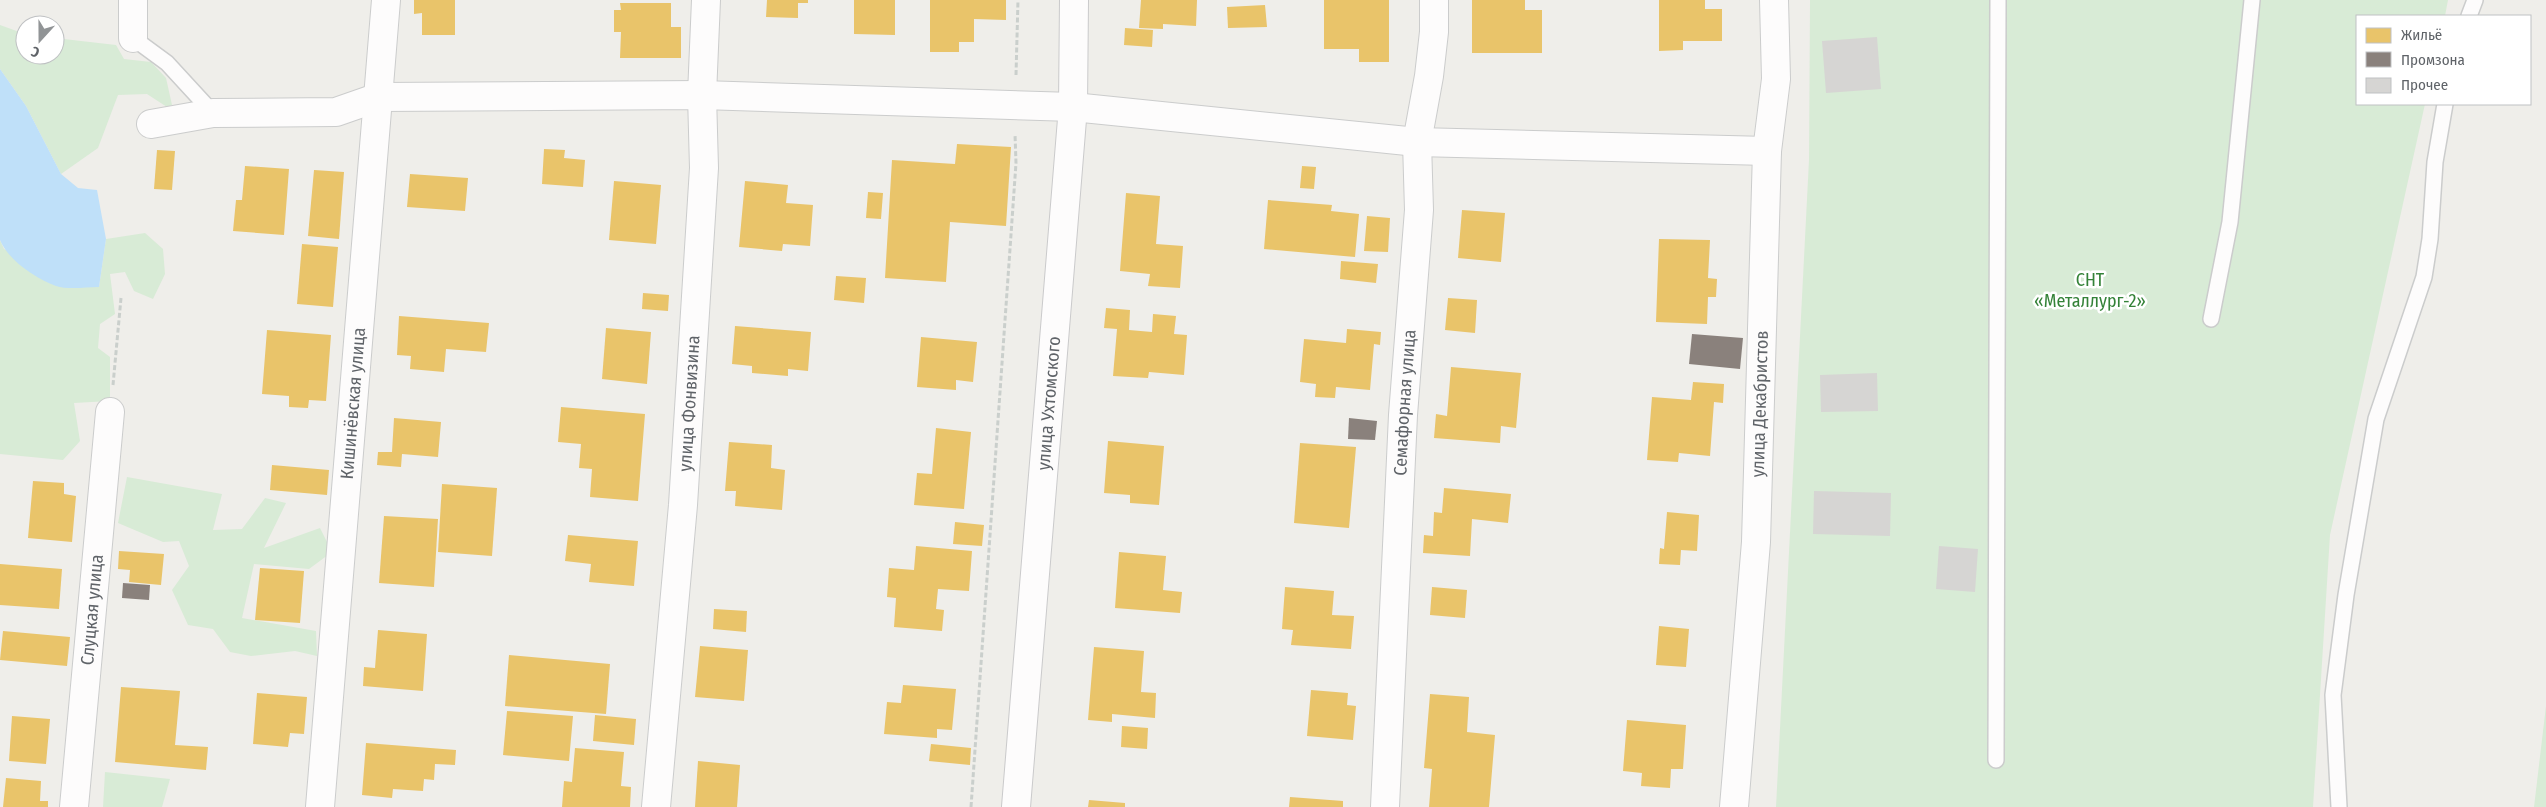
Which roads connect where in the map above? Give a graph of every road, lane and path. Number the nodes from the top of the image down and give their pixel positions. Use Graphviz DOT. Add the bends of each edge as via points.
graph roads {
  1 [pos="133,0"];
  2 [pos="386,0"];
  3 [pos="706,0"];
  4 [pos="1018,0"];
  5 [pos="1074,0"];
  6 [pos="1434,0"];
  7 [pos="1774,0"];
  8 [pos="1998,0"];
  9 [pos="2252,0"];
  10 [pos="2475,0"];
  11 [pos="2469,15"];
  12 [pos="133,38"];
  13 [pos="702,95"];
  14 [pos="379,97"];
  15 [pos="1015,105"];
  16 [pos="2445,105"];
  17 [pos="1073,107"];
  18 [pos="213,113"];
  19 [pos="151,124"];
  20 [pos="1417,142"];
  21 [pos="1767,151"];
  22 [pos="121,298"];
  23 [pos="2211,319"];
  24 [pos="110,412"];
  25 [pos="1996,760"];
  26 [pos="74,807"];
  27 [pos="320,807"];
  28 [pos="656,807"];
  29 [pos="971,807"];
  30 [pos="1016,807"];
  31 [pos="1385,807"];
  32 [pos="1734,807"];
  33 [pos="2339,807"];
  1 -- 12 [label="street"];
  2 -- 14 [label="street, Кишинёвская улица"];
  3 -- 13 [label="street, улица Фонвизина"];
  4 -- 15 [label="path"];
  5 -- 17 [label="street, улица Ухтомского"];
  6 -- 20 [label="street, Семафорная улица" via="1429,76"];
  7 -- 21 [label="street, улица Декабристов" via="1776,79"];
  8 -- 25 [label="lane"];
  9 -- 23 [label="lane" via="2230,222"];
  10 -- 11 [label="lane"];
  12 -- 18 [label="lane" via="167,63"];
  13 -- 14 [label="street"];
  13 -- 15 [label="street"];
  13 -- 28 [label="street, улица Фонвизина" via="704,168 683,505"];
  14 -- 18 [label="street" via="336,112"];
  14 -- 27 [label="street, Кишинёвская улица"];
  15 -- 17 [label="street"];
  15 -- 29 [label="path" via="1016,163"];
  16 -- 33 [label="lane" via="2435,162 2424,278 2376,419 2346,595 2333,695"];
  17 -- 20 [label="street"];
  17 -- 30 [label="street, улица Ухтомского"];
  18 -- 19 [label="street"];
  20 -- 21 [label="street"];
  20 -- 31 [label="street, Семафорная улица" via="1419,210 1403,415"];
  21 -- 32 [label="street, улица Декабристов" via="1756,542"];
  22 -- 24 [label="path"];
  24 -- 26 [label="street, Слуцкая улица"];
}
